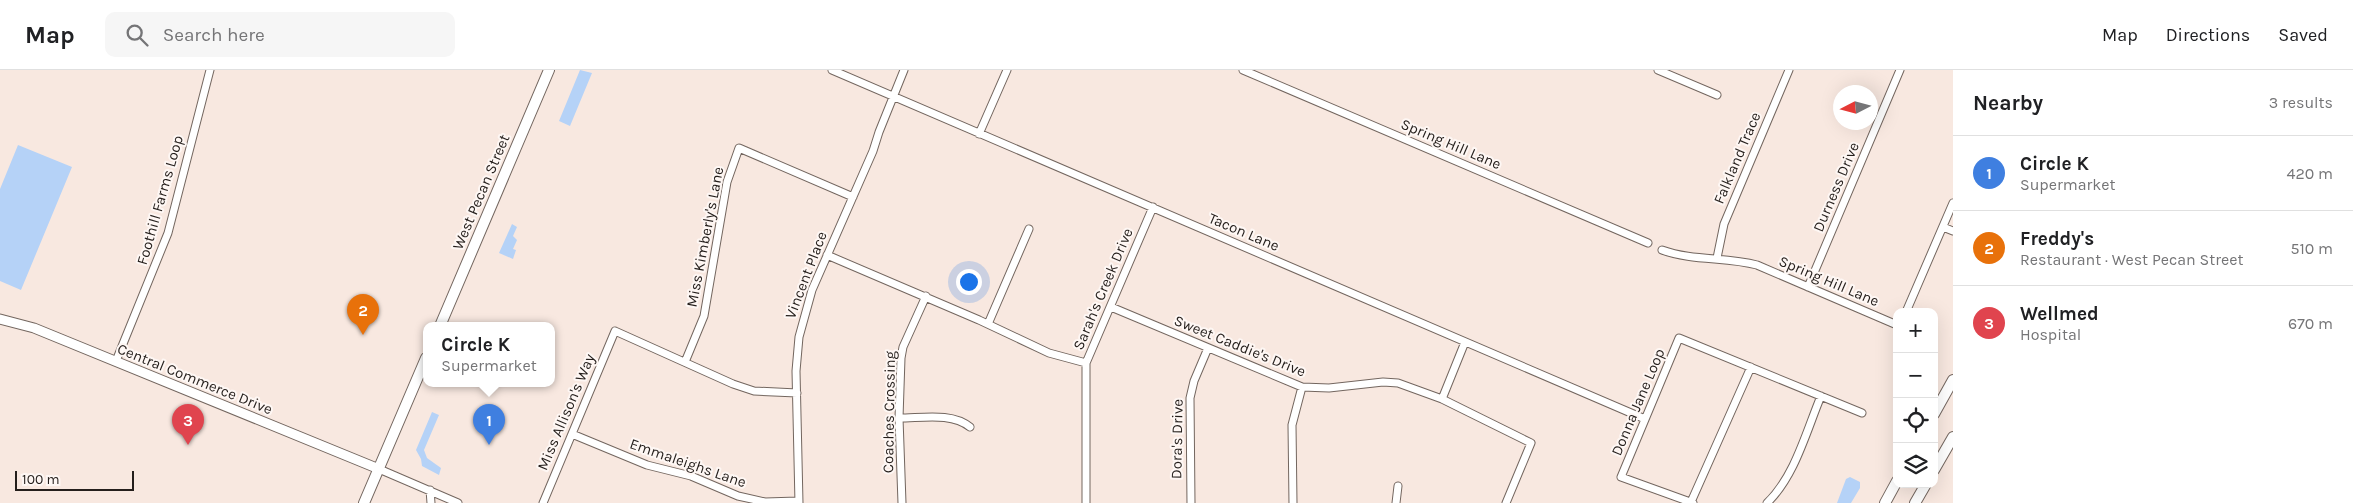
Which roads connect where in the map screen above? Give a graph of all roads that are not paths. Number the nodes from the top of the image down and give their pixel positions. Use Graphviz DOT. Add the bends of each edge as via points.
graph roads {
  1 [pos="210,70"];
  2 [pos="549,70"];
  3 [pos="832,70"];
  4 [pos="904,70"];
  5 [pos="1007,70"];
  6 [pos="1243,70"];
  7 [pos="1658,70"];
  8 [pos="1789,70"];
  9 [pos="1900,70"];
  10 [pos="1717,95"];
  11 [pos="893,97"];
  12 [pos="979,134"];
  13 [pos="853,197"];
  14 [pos="1953,203"];
  15 [pos="1153,207"];
  16 [pos="1950,218"];
  17 [pos="1943,227"];
  18 [pos="1029,229"];
  19 [pos="1953,231"];
  20 [pos="1648,243"];
  21 [pos="1662,250"];
  22 [pos="827,255"];
  23 [pos="1717,258"];
  24 [pos="1808,287"];
  25 [pos="926,296"];
  26 [pos="1111,307"];
  27 [pos="1908,308"];
  28 [pos="0,319"];
  29 [pos="442,322"];
  30 [pos="1893,323"];
  31 [pos="988,324"];
  32 [pos="1465,342"];
  33 [pos="1208,348"];
  34 [pos="116,361"];
  35 [pos="685,362"];
  36 [pos="1086,363"];
  37 [pos="423,365"];
  38 [pos="1751,367"];
  39 [pos="1953,380"];
  40 [pos="1302,387"];
  41 [pos="797,393"];
  42 [pos="1821,396"];
  43 [pos="1442,399"];
  44 [pos="1938,407"];
  45 [pos="1862,412"];
  46 [pos="899,418"];
  47 [pos="1645,420"];
  48 [pos="970,427"];
  49 [pos="572,434"];
  50 [pos="1953,438"];
  51 [pos="1938,463"];
  52 [pos="379,469"];
  53 [pos="1398,486"];
  54 [pos="1893,488"];
  55 [pos="1924,488"];
  56 [pos="430,490"];
  57 [pos="798,502"];
  58 [pos="1692,502"];
  59 [pos="364,503"];
  60 [pos="431,503"];
  61 [pos="458,503"];
  62 [pos="543,503"];
  63 [pos="902,503"];
  64 [pos="1086,503"];
  65 [pos="1191,503"];
  66 [pos="1293,503"];
  67 [pos="1396,503"];
  68 [pos="1506,503"];
  69 [pos="1767,503"];
  70 [pos="1885,503"];
  71 [pos="1915,503"];
  1 -- 34 [label="street, Foothill Farms Loop" via="168,233"];
  2 -- 29 [label="main road, West Pecan Street"];
  3 -- 11 [label="street, Tacon Lane"];
  4 -- 11 [label="street, Vincent Place"];
  5 -- 12 [label="street"];
  6 -- 20 [label="street, Spring Hill Lane"];
  7 -- 10 [label="street"];
  8 -- 23 [label="street, Falkland Trace" via="1724,224"];
  9 -- 24 [label="street, Durness Drive"];
  11 -- 12 [label="street, Tacon Lane"];
  11 -- 13 [label="street, Vincent Place"];
  12 -- 15 [label="street, Tacon Lane"];
  13 -- 22 [label="street, Vincent Place"];
  13 -- 35 [label="street, Miss Kimberly's Lane" via="739,148 727,182 704,316"];
  14 -- 16 [label="street"];
  15 -- 26 [label="street, Sarah's Creek Drive"];
  15 -- 32 [label="street, Tacon Lane"];
  16 -- 17 [label="street"];
  17 -- 19 [label="street"];
  17 -- 27 [label="street"];
  18 -- 31 [label="street"];
  21 -- 23 [label="street, Spring Hill Lane"];
  22 -- 25 [label="street"];
  22 -- 41 [label="street, Vincent Place" via="812,290 799,338"];
  23 -- 24 [label="street, Spring Hill Lane" via="1757,265"];
  24 -- 30 [label="street, Spring Hill Lane"];
  25 -- 31 [label="street"];
  25 -- 46 [label="street, Coaches Crossing" via="902,352"];
  26 -- 33 [label="street, Sweet Caddie's Drive"];
  26 -- 36 [label="street, Sarah's Creek Drive"];
  28 -- 34 [label="street, Central Commerce Drive" via="34,328"];
  31 -- 36 [label="street" via="1049,353"];
  32 -- 43 [label="street"];
  32 -- 47 [label="street, Tacon Lane"];
  33 -- 40 [label="street, Sweet Caddie's Drive"];
  33 -- 65 [label="street, Dora's Drive" via="1190,398"];
  34 -- 52 [label="street, Central Commerce Drive"];
  35 -- 41 [label="street" via="754,391"];
  35 -- 49 [label="street, Miss Allison's Way" via="615,331"];
  36 -- 64 [label="street, Sarah's Creek Drive"];
  37 -- 52 [label="main road"];
  38 -- 42 [label="street, Donna Jane Loop"];
  38 -- 47 [label="street, Donna Jane Loop" via="1679,338"];
  38 -- 58 [label="street"];
  39 -- 44 [label="main road"];
  40 -- 43 [label="street, Sweet Caddie's Drive" via="1398,383"];
  40 -- 66 [label="street" via="1292,424"];
  41 -- 57 [label="street, Vincent Place"];
  42 -- 45 [label="street, Donna Jane Loop"];
  42 -- 69 [label="street" via="1789,474"];
  43 -- 68 [label="street, Sweet Caddie's Drive" via="1531,443"];
  46 -- 48 [label="street" via="954,418"];
  46 -- 63 [label="street, Coaches Crossing"];
  47 -- 58 [label="street, Donna Jane Loop" via="1621,477"];
  49 -- 57 [label="street, Emmaleighs Lane" via="647,465 690,476 738,496 765,502"];
  49 -- 62 [label="street, Miss Allison's Way"];
  50 -- 51 [label="main road"];
  52 -- 56 [label="street"];
  52 -- 59 [label="main road"];
  53 -- 67 [label="street"];
  54 -- 70 [label="main road"];
  55 -- 71 [label="main road"];
  56 -- 60 [label="street"];
  56 -- 61 [label="street"];
}
